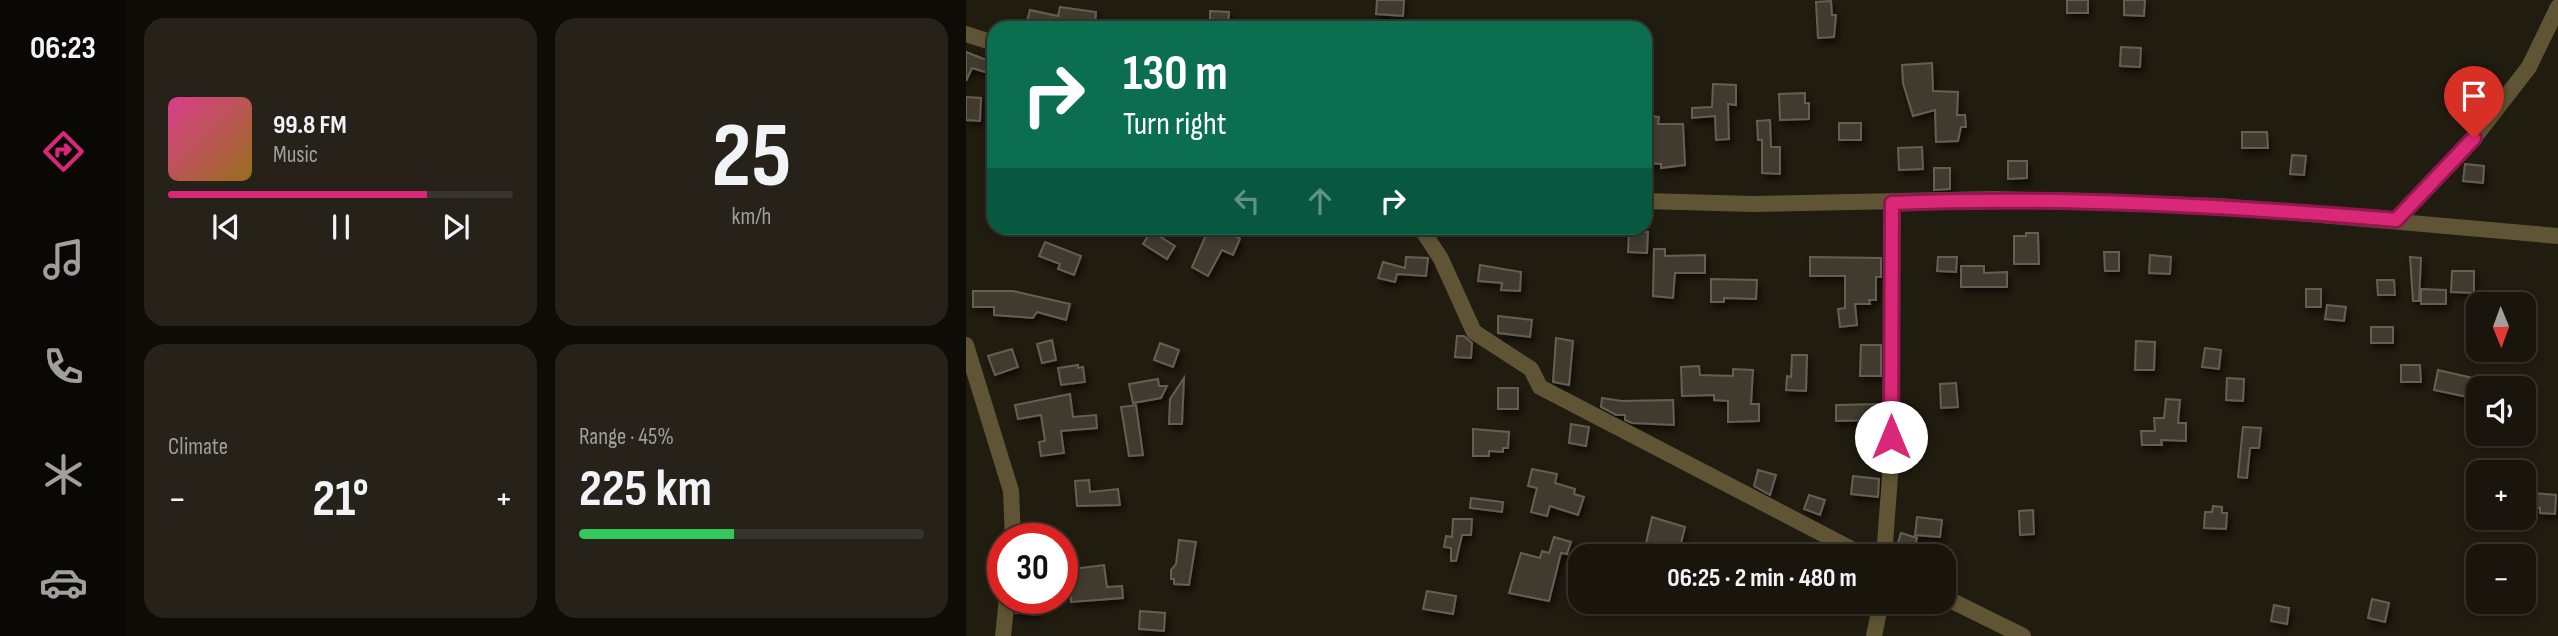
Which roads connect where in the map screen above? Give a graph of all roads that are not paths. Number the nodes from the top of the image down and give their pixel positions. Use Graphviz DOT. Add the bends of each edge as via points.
graph roads {
  1 [pos="2558,7"];
  2 [pos="966,34"];
  3 [pos="987,41"];
  4 [pos="1652,201"];
  5 [pos="1892,203"];
  6 [pos="2396,220"];
  7 [pos="1426,235"];
  8 [pos="2558,236"];
  9 [pos="966,345"];
  10 [pos="1012,523"];
  11 [pos="1842,544"];
  12 [pos="1885,544"];
  13 [pos="1956,603"];
  14 [pos="1005,614"];
  15 [pos="1879,614"];
  16 [pos="1003,636"];
  17 [pos="1874,636"];
  18 [pos="2023,636"];
  1 -- 6 [label="street" via="2529,67 2474,138"];
  2 -- 3 [label="street"];
  4 -- 5 [label="street"];
  5 -- 6 [label="street" via="1995,199 2205,206"];
  5 -- 12 [label="street" via="1891,463"];
  6 -- 8 [label="street"];
  7 -- 11 [label="street" via="1474,332 1531,369 1540,387"];
  9 -- 10 [label="street" via="1011,491"];
  13 -- 18 [label="street"];
  14 -- 16 [label="street"];
  15 -- 17 [label="street"];
}
